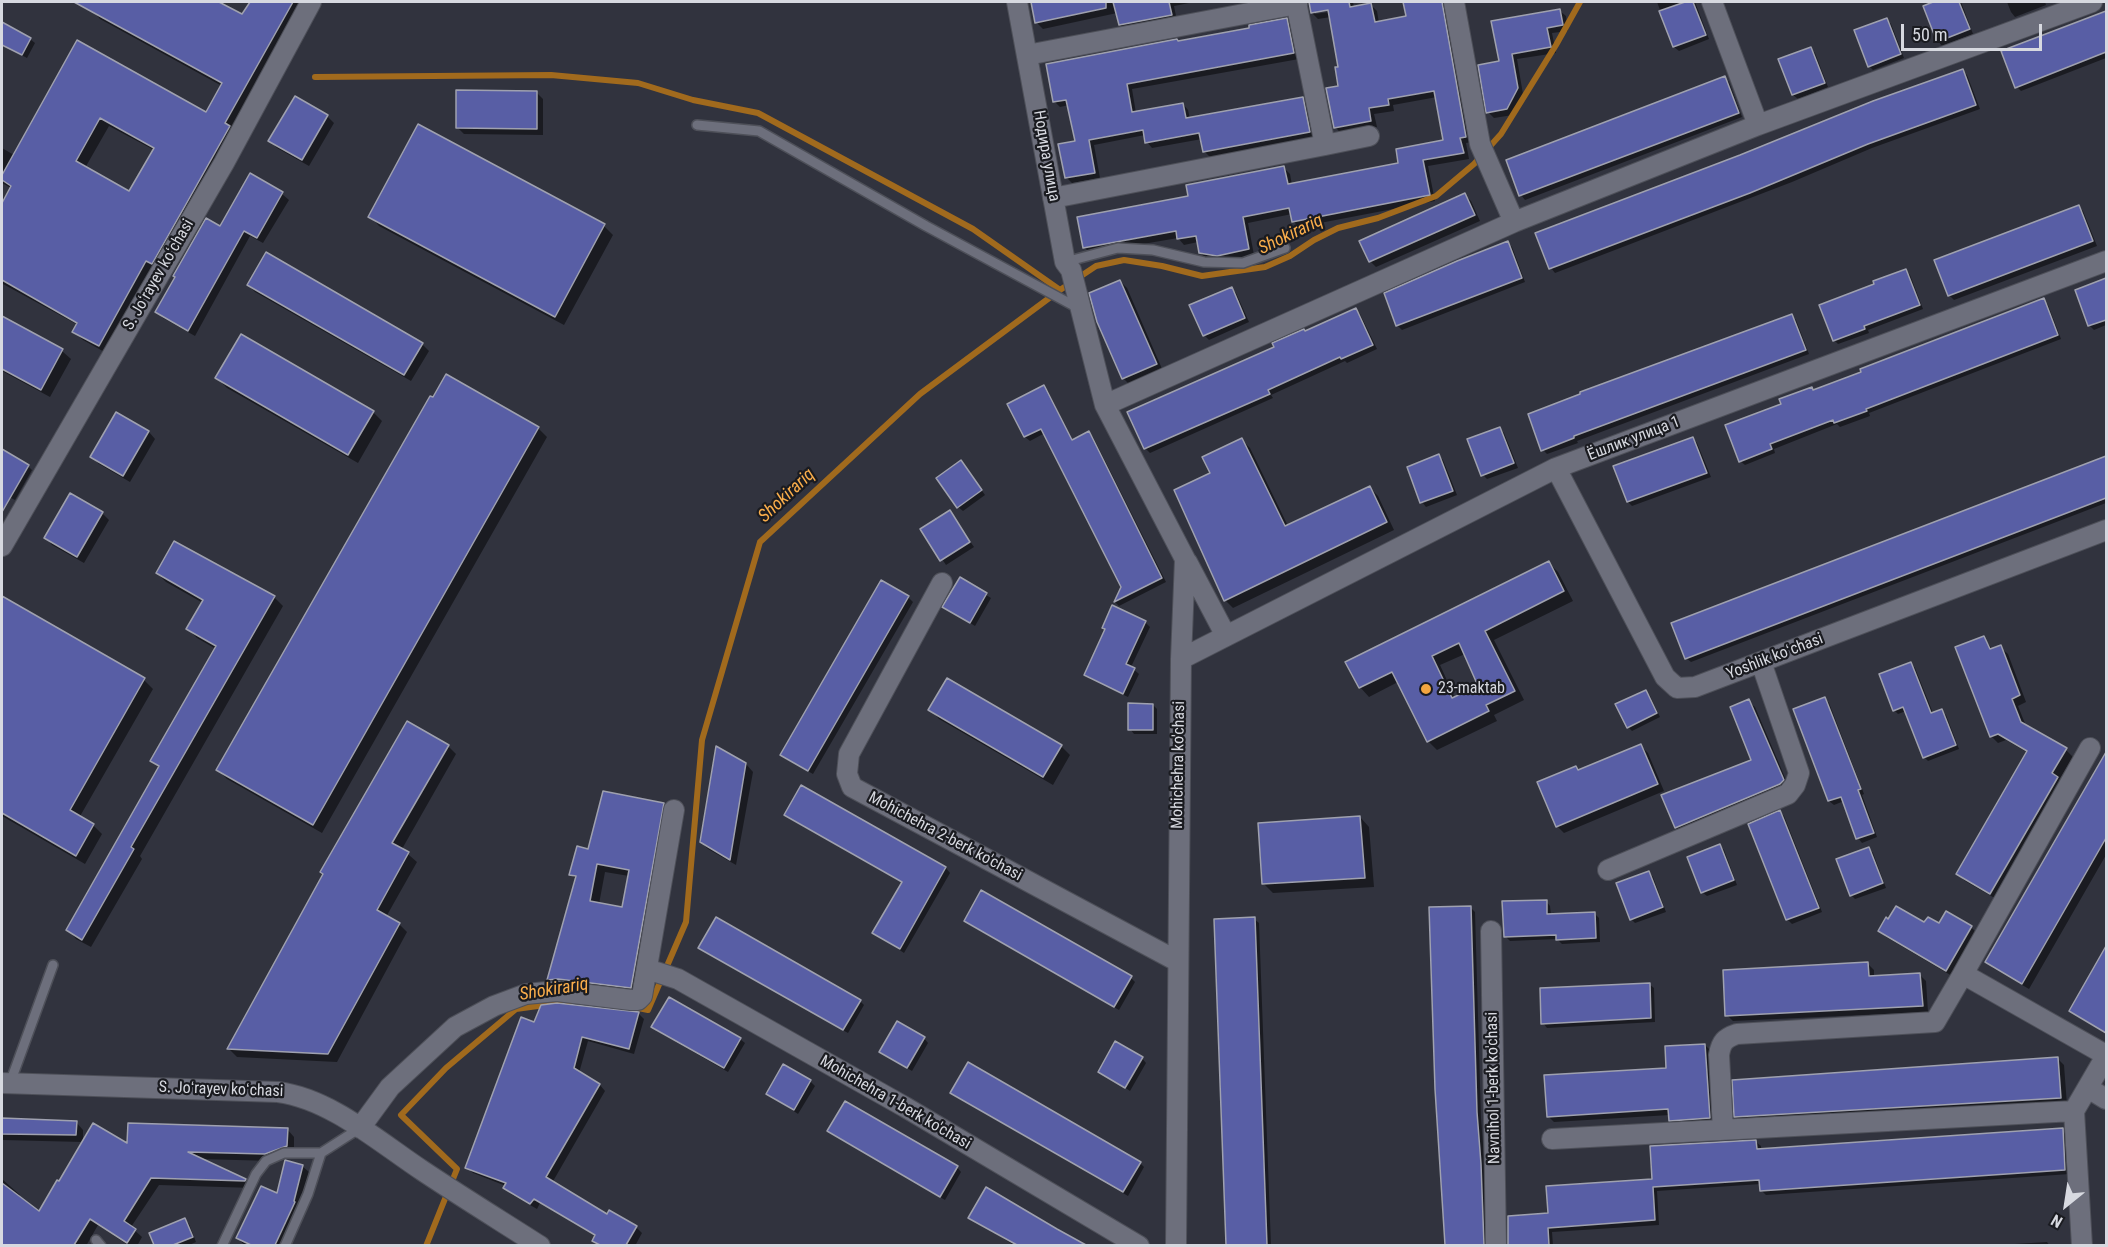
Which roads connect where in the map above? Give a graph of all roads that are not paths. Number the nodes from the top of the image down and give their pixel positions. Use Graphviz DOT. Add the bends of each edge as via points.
graph roads {
  1 [pos="311,2"];
  2 [pos="1017,2"];
  3 [pos="1454,2"];
  4 [pos="1712,2"];
  5 [pos="2086,2"];
  6 [pos="1296,3"];
  7 [pos="1027,55"];
  8 [pos="697,125"];
  9 [pos="1758,125"];
  10 [pos="1369,136"];
  11 [pos="1325,145"];
  12 [pos="1053,198"];
  13 [pos="1514,222"];
  14 [pos="1285,248"];
  15 [pos="2106,261"];
  16 [pos="1068,266"];
  17 [pos="1081,309"];
  18 [pos="1105,405"];
  19 [pos="1556,468"];
  20 [pos="2104,533"];
  21 [pos="2,546"];
  22 [pos="1185,559"];
  23 [pos="942,583"];
  24 [pos="1226,636"];
  25 [pos="1181,659"];
  26 [pos="1761,662"];
  27 [pos="2090,748"];
  28 [pos="674,810"];
  29 [pos="1608,870"];
  30 [pos="1491,931"];
  31 [pos="1177,961"];
  32 [pos="53,965"];
  33 [pos="647,969"];
  34 [pos="1963,974"];
  35 [pos="2106,1056"];
  36 [pos="6,1083"];
  37 [pos="2088,1088"];
  38 [pos="2106,1099"];
  39 [pos="2074,1112"];
  40 [pos="360,1128"];
  41 [pos="1724,1130"];
  42 [pos="1552,1139"];
  43 [pos="321,1153"];
  44 [pos="222,1245"];
  45 [pos="285,1245"];
  46 [pos="540,1245"];
  47 [pos="1139,1245"];
  48 [pos="1176,1245"];
  49 [pos="1497,1245"];
  50 [pos="2082,1245"];
  1 -- 21 [label="street, S. Joʻrayev koʻchasi" via="224,163"];
  2 -- 7 [label="street, Нодира улица"];
  3 -- 13 [label="street" via="1480,144"];
  4 -- 9 [label="street"];
  5 -- 9 [label="street"];
  6 -- 7 [label="street"];
  6 -- 11 [label="street"];
  7 -- 12 [label="street, Нодира улица"];
  8 -- 17 [label="lane" via="759,131"];
  9 -- 13 [label="street"];
  10 -- 11 [label="street"];
  11 -- 12 [label="street"];
  12 -- 16 [label="street, Нодира улица"];
  13 -- 18 [label="street"];
  14 -- 16 [label="lane" via="1242,263 1204,262 1153,250 1118,248"];
  15 -- 19 [label="street, Ёшлик улица 1"];
  16 -- 17 [label="street, Нодира улица"];
  17 -- 18 [label="street, Mohichehra ko'chasi"];
  18 -- 22 [label="street, Mohichehra ko'chasi"];
  19 -- 24 [label="street, Ёшлик улица 1"];
  19 -- 26 [label="street, Yoshlik koʻchasi" via="1665,677 1677,688 1695,687"];
  20 -- 26 [label="street, Yoshlik koʻchasi"];
  22 -- 24 [label="street"];
  22 -- 25 [label="street, Mohichehra ko'chasi"];
  23 -- 31 [label="street, Mohichehra 2-berk ko'chasi" via="849,754 847,774 852,787"];
  24 -- 25 [label="street, Ёшлик улица 1"];
  25 -- 31 [label="street, Mohichehra ko'chasi"];
  26 -- 29 [label="street" via="1799,773 1795,785 1788,794"];
  27 -- 34 [label="street"];
  28 -- 33 [label="street"];
  30 -- 49 [label="street, Navnihol 1-berk ko'chasi"];
  31 -- 48 [label="street, Mohichehra ko'chasi"];
  32 -- 36 [label="lane"];
  33 -- 40 [label="street" via="644,991 638,1000 557,991 526,994 455,1027 390,1087"];
  33 -- 47 [label="street, Mohichehra 1-berk ko'chasi" via="678,979"];
  34 -- 35 [label="street"];
  34 -- 41 [label="street" via="1935,1022 1727,1037 1719,1055"];
  35 -- 37 [label="street"];
  36 -- 40 [label="street, S. Joʻrayev koʻchasi" via="295,1094"];
  37 -- 38 [label="street"];
  37 -- 39 [label="street"];
  39 -- 41 [label="street"];
  39 -- 50 [label="street"];
  40 -- 43 [label="lane"];
  40 -- 46 [label="street, S. Joʻrayev koʻchasi"];
  41 -- 42 [label="street"];
  43 -- 44 [label="lane" via="284,1153 266,1161"];
  43 -- 45 [label="lane"];
}
